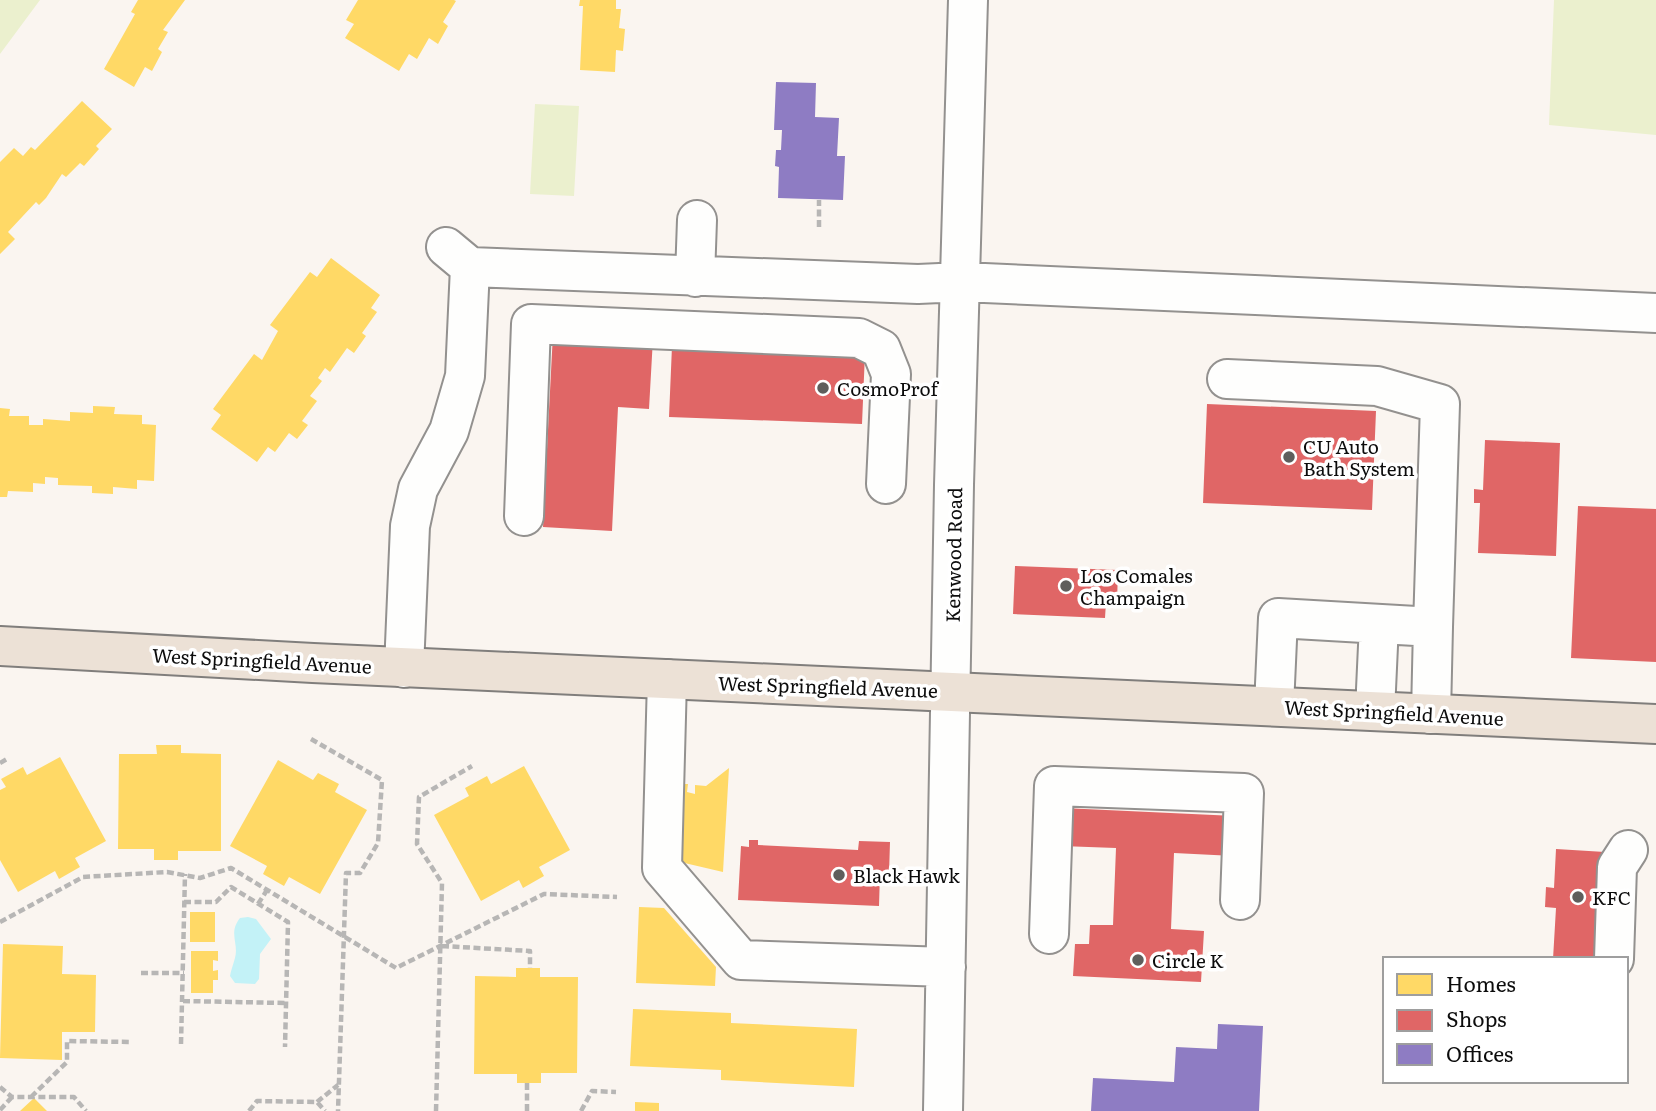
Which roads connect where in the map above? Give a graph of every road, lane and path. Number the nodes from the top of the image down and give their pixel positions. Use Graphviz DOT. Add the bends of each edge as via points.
graph roads {
  1 [pos="968,0"];
  2 [pos="820,200"];
  3 [pos="698,220"];
  4 [pos="818,227"];
  5 [pos="695,276"];
  6 [pos="962,282"];
  7 [pos="1656,313"];
  8 [pos="1227,379"];
  9 [pos="886,484"];
  10 [pos="524,516"];
  11 [pos="1379,624"];
  12 [pos="1433,627"];
  13 [pos="0,646"];
  14 [pos="404,668"];
  15 [pos="667,679"];
  16 [pos="953,691"];
  17 [pos="1274,706"];
  18 [pos="1375,711"];
  19 [pos="1430,714"];
  20 [pos="1656,724"];
  21 [pos="311,739"];
  22 [pos="7,758"];
  23 [pos="0,763"];
  24 [pos="472,766"];
  25 [pos="1628,850"];
  26 [pos="185,874"];
  27 [pos="267,890"];
  28 [pos="617,897"];
  29 [pos="1240,900"];
  30 [pos="184,902"];
  31 [pos="258,904"];
  32 [pos="0,922"];
  33 [pos="343,934"];
  34 [pos="1049,934"];
  35 [pos="441,946"];
  36 [pos="1614,957"];
  37 [pos="947,967"];
  38 [pos="530,968"];
  39 [pos="141,973"];
  40 [pos="184,973"];
  41 [pos="183,1001"];
  42 [pos="286,1003"];
  43 [pos="131,1042"];
  44 [pos="181,1044"];
  45 [pos="285,1047"];
  46 [pos="527,1083"];
  47 [pos="339,1084"];
  48 [pos="0,1087"];
  49 [pos="616,1092"];
  50 [pos="12,1097"];
  51 [pos="31,1097"];
  52 [pos="317,1102"];
  53 [pos="0,1110"];
  54 [pos="86,1111"];
  55 [pos="248,1111"];
  56 [pos="325,1111"];
  57 [pos="338,1111"];
  58 [pos="436,1111"];
  59 [pos="527,1111"];
  60 [pos="581,1111"];
  61 [pos="943,1111"];
  1 -- 6 [label="street, Kenwood Road"];
  2 -- 4 [label="path"];
  3 -- 5 [label="street"];
  5 -- 6 [label="street"];
  5 -- 14 [label="street" via="458,257 465,376 449,431 418,489 410,526"];
  6 -- 7 [label="street"];
  6 -- 16 [label="street, Kenwood Road" via="954,485"];
  8 -- 12 [label="street" via="1377,386 1440,404"];
  9 -- 10 [label="street" via="891,374 881,349 859,338 531,324"];
  11 -- 12 [label="street"];
  11 -- 17 [label="street" via="1278,618"];
  11 -- 18 [label="street"];
  12 -- 19 [label="street"];
  13 -- 14 [label="main road, West Springfield Avenue"];
  14 -- 15 [label="main road, West Springfield Avenue"];
  15 -- 16 [label="main road, West Springfield Avenue"];
  15 -- 37 [label="street" via="662,868 741,960"];
  16 -- 17 [label="main road, West Springfield Avenue"];
  16 -- 37 [label="street, Kenwood Road"];
  17 -- 18 [label="main road, West Springfield Avenue"];
  18 -- 19 [label="main road, West Springfield Avenue"];
  19 -- 20 [label="main road, West Springfield Avenue"];
  21 -- 33 [label="path" via="382,780 378,842 360,873 346,873"];
  22 -- 23 [label="path"];
  24 -- 35 [label="path" via="419,797 417,844 442,883"];
  25 -- 36 [label="street" via="1617,867"];
  26 -- 27 [label="path" via="200,878 231,867"];
  26 -- 30 [label="path"];
  26 -- 32 [label="path" via="83,877"];
  27 -- 31 [label="path"];
  27 -- 33 [label="path"];
  28 -- 35 [label="path" via="544,894"];
  29 -- 34 [label="street" via="1244,793 1054,786"];
  30 -- 31 [label="path" via="216,902 231,887"];
  30 -- 40 [label="path"];
  31 -- 42 [label="path" via="288,922"];
  33 -- 35 [label="path" via="396,968"];
  33 -- 47 [label="path"];
  35 -- 38 [label="path" via="530,951"];
  35 -- 58 [label="path"];
  37 -- 61 [label="street, Kenwood Road"];
  39 -- 40 [label="path"];
  40 -- 41 [label="path"];
  41 -- 42 [label="path"];
  41 -- 44 [label="path"];
  42 -- 45 [label="path"];
  43 -- 51 [label="path" via="67,1041 66,1062"];
  46 -- 59 [label="path"];
  47 -- 52 [label="path"];
  47 -- 57 [label="path"];
  48 -- 50 [label="path"];
  49 -- 60 [label="path" via="592,1091"];
  50 -- 51 [label="path"];
  50 -- 53 [label="path"];
  51 -- 54 [label="path" via="74,1097"];
  52 -- 55 [label="path" via="257,1101"];
  52 -- 56 [label="path"];
}
